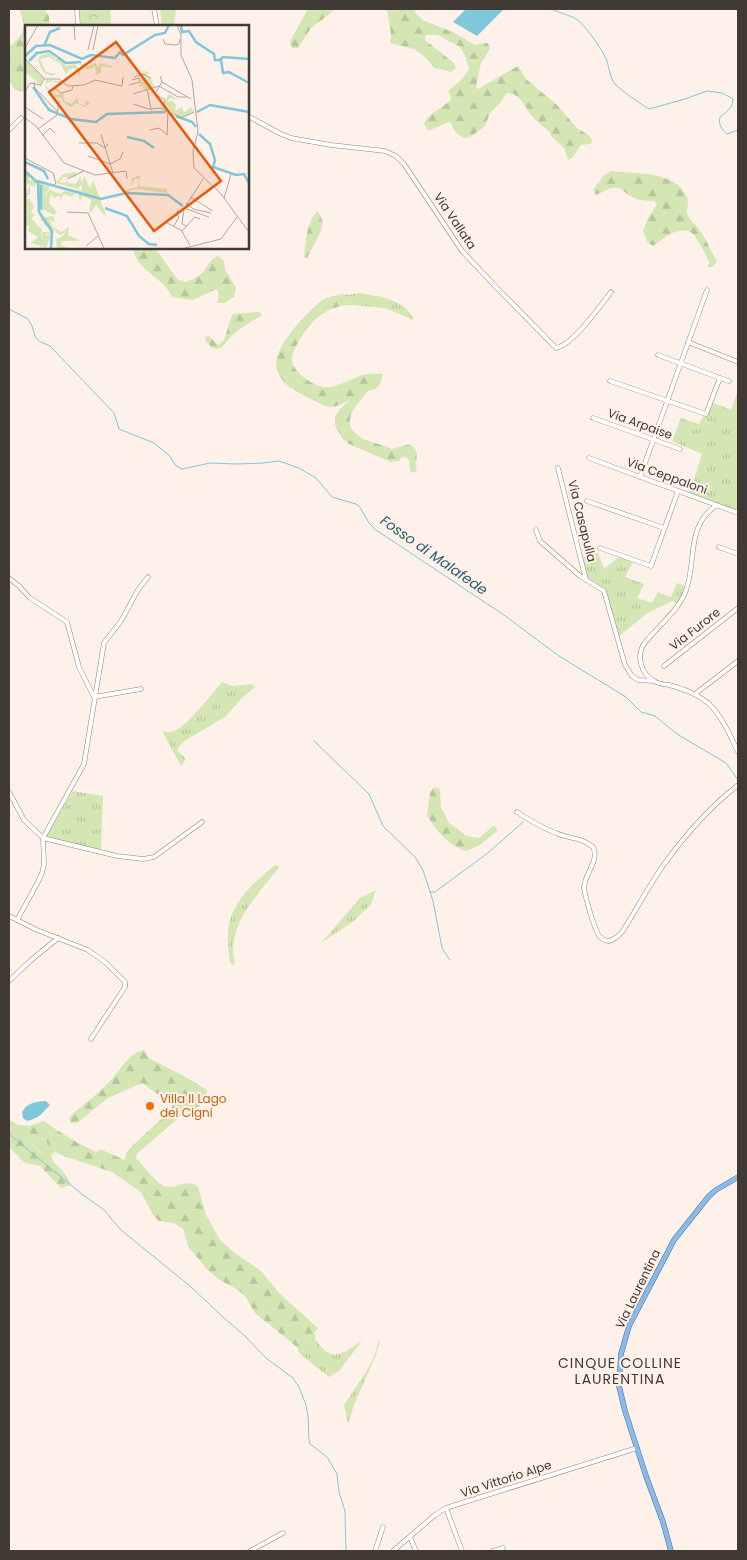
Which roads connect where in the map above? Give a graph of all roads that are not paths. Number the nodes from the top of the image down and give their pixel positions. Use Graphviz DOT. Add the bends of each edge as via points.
graph roads {
  1 [pos="77,9"];
  2 [pos="154,9"];
  3 [pos="78,25"];
  4 [pos="157,25"];
  5 [pos="249,117"];
  6 [pos="21,118"];
  7 [pos="9,130"];
  8 [pos="707,290"];
  9 [pos="611,292"];
  10 [pos="688,342"];
  11 [pos="658,355"];
  12 [pos="738,362"];
  13 [pos="680,363"];
  14 [pos="720,378"];
  15 [pos="610,381"];
  16 [pos="729,381"];
  17 [pos="667,401"];
  18 [pos="593,418"];
  19 [pos="654,440"];
  20 [pos="680,449"];
  21 [pos="589,458"];
  22 [pos="558,468"];
  23 [pos="640,477"];
  24 [pos="678,491"];
  25 [pos="587,500"];
  26 [pos="717,505"];
  27 [pos="738,513"];
  28 [pos="664,528"];
  29 [pos="536,530"];
  30 [pos="719,547"];
  31 [pos="600,548"];
  32 [pos="738,554"];
  33 [pos="148,577"];
  34 [pos="9,578"];
  35 [pos="586,580"];
  36 [pos="738,608"];
  37 [pos="738,661"];
  38 [pos="664,666"];
  39 [pos="654,682"];
  40 [pos="141,688"];
  41 [pos="695,694"];
  42 [pos="94,697"];
  43 [pos="738,752"];
  44 [pos="738,785"];
  45 [pos="9,792"];
  46 [pos="517,812"];
  47 [pos="202,822"];
  48 [pos="43,838"];
  49 [pos="9,916"];
  50 [pos="17,920"];
  51 [pos="58,938"];
  52 [pos="9,981"];
  53 [pos="91,1039"];
  54 [pos="738,1178"];
  55 [pos="637,1448"];
  56 [pos="446,1508"];
  57 [pos="383,1528"];
  58 [pos="283,1533"];
  59 [pos="410,1537"];
  60 [pos="503,1548"];
  61 [pos="250,1551"];
  62 [pos="375,1551"];
  63 [pos="393,1551"];
  64 [pos="416,1551"];
  65 [pos="462,1551"];
  66 [pos="493,1551"];
  67 [pos="671,1551"];
  1 -- 3 [label="street"];
  2 -- 4 [label="street"];
  5 -- 9 [label="street, Via Vallata" via="294,139 373,149 396,156 462,251 556,348 579,332"];
  6 -- 7 [label="street"];
  8 -- 10 [label="street"];
  10 -- 12 [label="street"];
  10 -- 13 [label="street"];
  11 -- 13 [label="street"];
  13 -- 14 [label="street"];
  13 -- 17 [label="street"];
  14 -- 16 [label="street"];
  14 -- 17 [label="street" via="706,414"];
  15 -- 17 [label="street"];
  17 -- 19 [label="street"];
  18 -- 19 [label="street, Via Arpaise"];
  19 -- 20 [label="street, Via Arpaise"];
  19 -- 23 [label="street"];
  21 -- 23 [label="street, Via Ceppaloni"];
  22 -- 35 [label="street, Via Casapulla"];
  23 -- 24 [label="street, Via Ceppaloni"];
  24 -- 26 [label="street, Via Ceppaloni"];
  24 -- 28 [label="street"];
  25 -- 28 [label="street"];
  26 -- 27 [label="street, Via Ceppaloni"];
  26 -- 39 [label="street" via="705,516 695,534 684,596 640,650 642,667"];
  28 -- 31 [label="street" via="651,566"];
  29 -- 35 [label="street, Via Casapulla" via="540,541"];
  30 -- 32 [label="street"];
  33 -- 42 [label="street" via="104,643"];
  34 -- 42 [label="street" via="30,598 67,622 79,667"];
  35 -- 39 [label="street, Via Casapulla" via="605,593 628,671 639,681"];
  36 -- 38 [label="street, Via Furore"];
  37 -- 41 [label="street"];
  39 -- 41 [label="street, Via Casapulla"];
  40 -- 42 [label="street"];
  41 -- 43 [label="street" via="708,702 717,714"];
  42 -- 48 [label="street" via="84,764"];
  44 -- 46 [label="street" via="707,812 679,845 622,932 610,941 597,933 585,891 595,856 593,848 538,826"];
  45 -- 48 [label="street" via="24,820"];
  47 -- 48 [label="street" via="148,859 117,856"];
  48 -- 50 [label="street" via="42,873"];
  49 -- 50 [label="street"];
  50 -- 51 [label="street"];
  51 -- 52 [label="street"];
  51 -- 53 [label="street" via="82,946 105,962 126,983"];
  54 -- 55 [label="main road, Via Laurentina" via="712,1193 687,1223 666,1253 629,1326 621,1354 620,1386"];
  55 -- 56 [label="street, Via Vittorio Alpe"];
  55 -- 67 [label="main road, Via Laurentina"];
  56 -- 59 [label="street, Via Vittorio Alpe"];
  56 -- 65 [label="street"];
  57 -- 62 [label="street"];
  58 -- 61 [label="street"];
  59 -- 63 [label="street, Via Vittorio Alpe"];
  59 -- 64 [label="street"];
  60 -- 66 [label="street"];
}
